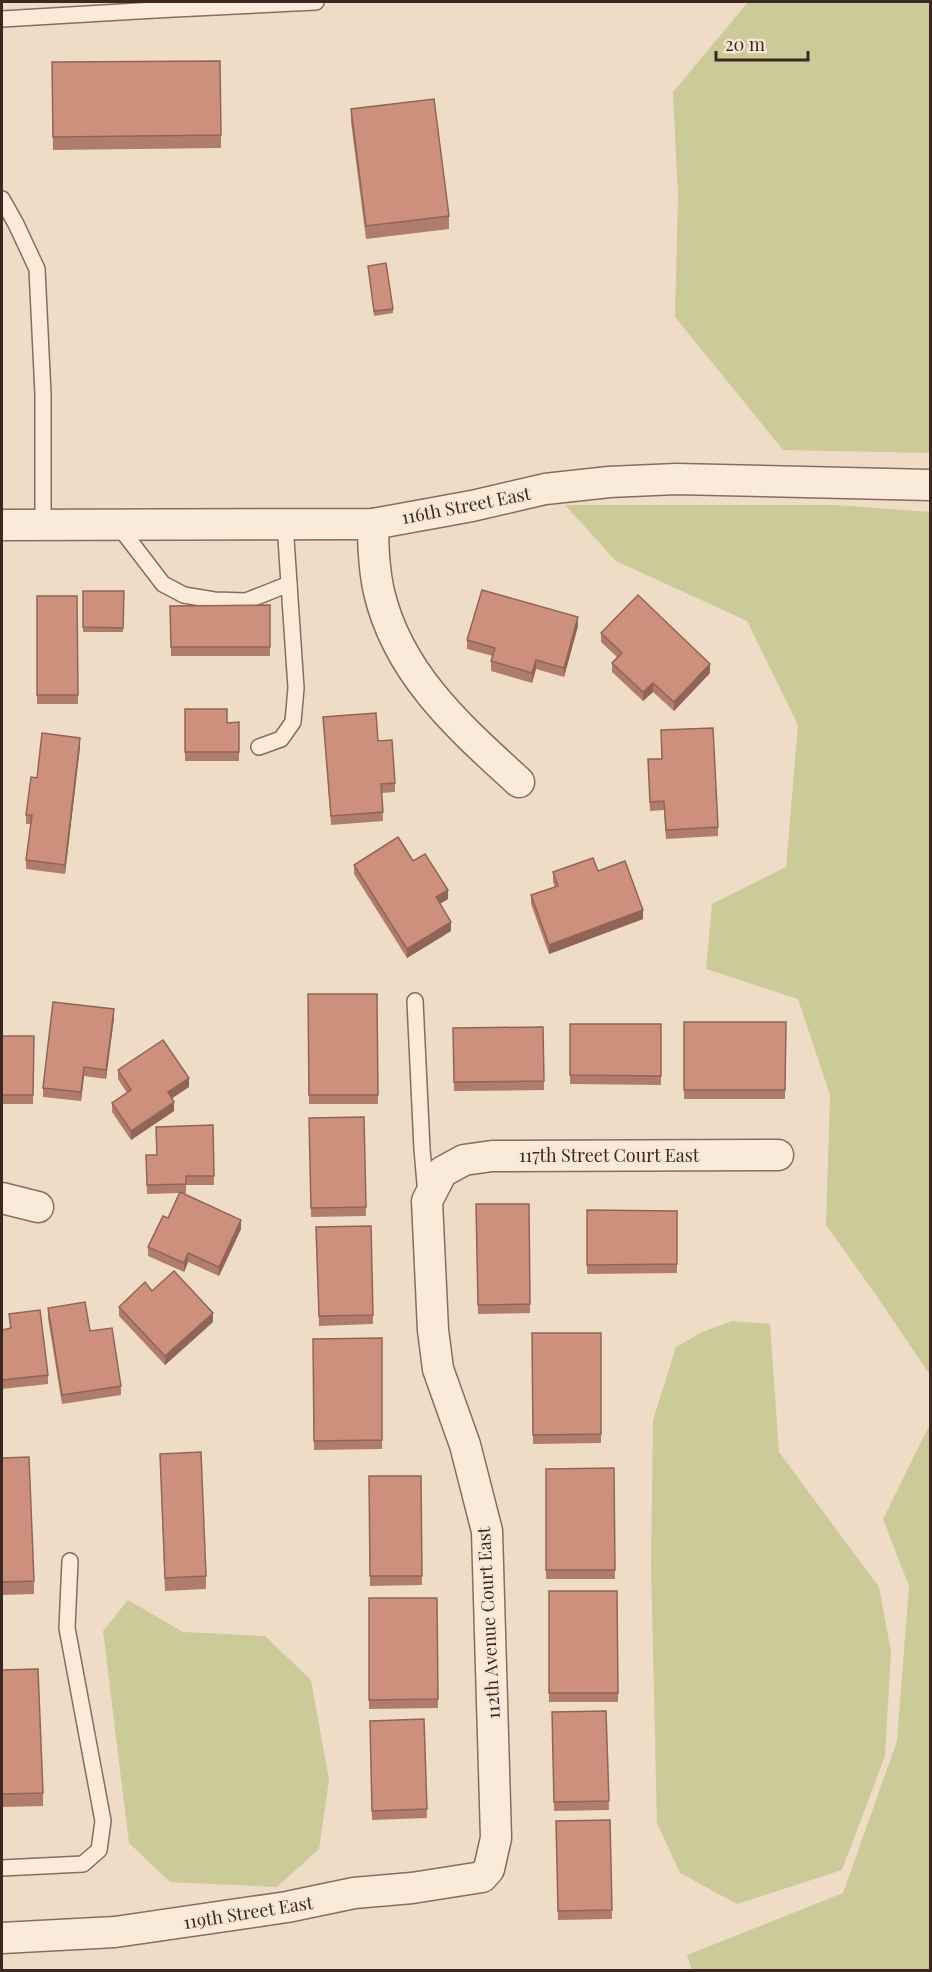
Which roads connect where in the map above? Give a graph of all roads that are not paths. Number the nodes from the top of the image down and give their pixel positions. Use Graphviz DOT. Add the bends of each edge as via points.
graph roads {
  1 [pos="316,2"];
  2 [pos="155,6"];
  3 [pos="2,19"];
  4 [pos="2,199"];
  5 [pos="930,485"];
  6 [pos="285,524"];
  7 [pos="373,524"];
  8 [pos="2,525"];
  9 [pos="43,525"];
  10 [pos="117,525"];
  11 [pos="289,584"];
  12 [pos="259,747"];
  13 [pos="519,782"];
  14 [pos="415,1001"];
  15 [pos="778,1155"];
  16 [pos="2,1198"];
  17 [pos="427,1201"];
  18 [pos="38,1207"];
  19 [pos="70,1561"];
  20 [pos="2,1868"];
  21 [pos="489,1869"];
  22 [pos="2,1938"];
  1 -- 2 [label="lane"];
  2 -- 3 [label="lane"];
  4 -- 9 [label="lane" via="37,268 43,394"];
  5 -- 7 [label="street, 116th Street East" via="676,479 609,482 545,489"];
  6 -- 7 [label="street, 116th Street East"];
  6 -- 10 [label="street, 116th Street East"];
  6 -- 11 [label="lane"];
  7 -- 13 [label="street" via="379,593 393,632 418,678 444,711"];
  8 -- 9 [label="street, 116th Street East"];
  9 -- 10 [label="street, 116th Street East"];
  10 -- 11 [label="lane" via="163,584 184,594 246,601"];
  11 -- 12 [label="lane" via="296,688 293,722 281,739"];
  14 -- 17 [label="lane"];
  15 -- 17 [label="street, 117th Street Court East" via="492,1156 464,1160 442,1172"];
  16 -- 18 [label="street"];
  17 -- 21 [label="street, 112th Avenue Court East" via="438,1369 465,1444 487,1531 496,1838"];
  19 -- 20 [label="lane" via="68,1628 103,1821 99,1850 83,1864"];
  21 -- 22 [label="street, 119th Street East" via="482,1877 470,1880 354,1893 287,1907 115,1932"];
}
